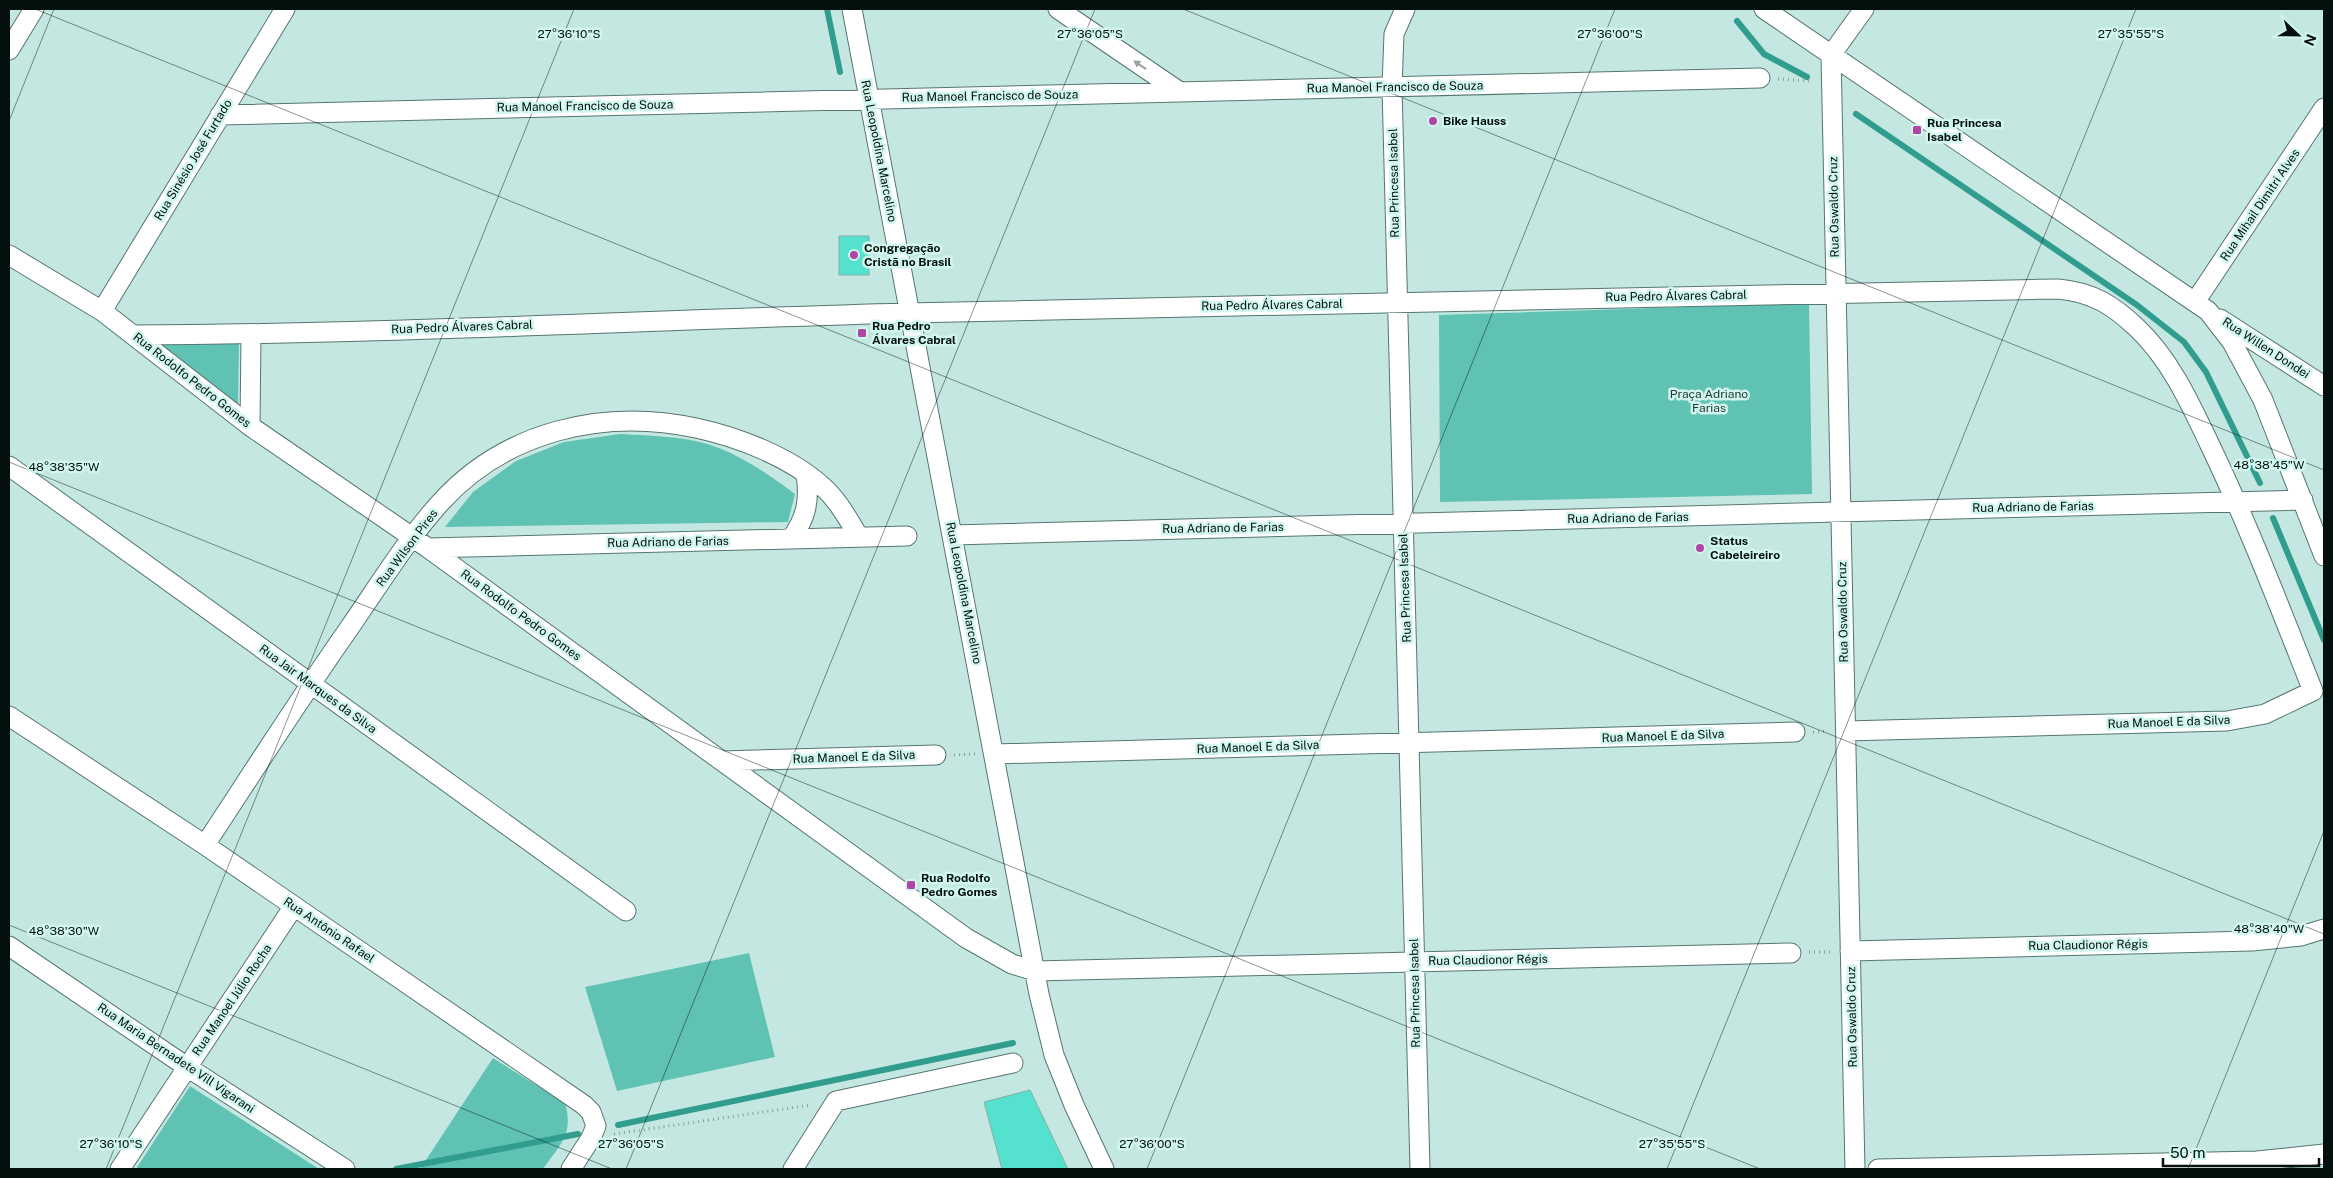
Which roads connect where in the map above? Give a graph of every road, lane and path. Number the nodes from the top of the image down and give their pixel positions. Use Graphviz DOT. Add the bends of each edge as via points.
graph roads {
  1 [pos="34,9"];
  2 [pos="285,9"];
  3 [pos="852,9"];
  4 [pos="1058,9"];
  5 [pos="1404,9"];
  6 [pos="1764,9"];
  7 [pos="1864,9"];
  8 [pos="9,50"];
  9 [pos="1831,55"];
  10 [pos="1760,78"];
  11 [pos="1832,82"];
  12 [pos="1392,87"];
  13 [pos="1180,92"];
  14 [pos="869,99"];
  15 [pos="2324,108"];
  16 [pos="220,115"];
  17 [pos="9,255"];
  18 [pos="1836,292"];
  19 [pos="1396,302"];
  20 [pos="2202,307"];
  21 [pos="102,311"];
  22 [pos="910,313"];
  23 [pos="251,334"];
  24 [pos="133,335"];
  25 [pos="2324,386"];
  26 [pos="250,426"];
  27 [pos="9,466"];
  28 [pos="806,475"];
  29 [pos="2303,500"];
  30 [pos="2238,502"];
  31 [pos="1841,512"];
  32 [pos="1402,523"];
  33 [pos="953,535"];
  34 [pos="907,536"];
  35 [pos="412,537"];
  36 [pos="859,537"];
  37 [pos="791,539"];
  38 [pos="428,548"];
  39 [pos="2324,556"];
  40 [pos="310,684"];
  41 [pos="9,716"];
  42 [pos="1846,731"];
  43 [pos="1795,732"];
  44 [pos="1410,743"];
  45 [pos="995,754"];
  46 [pos="936,755"];
  47 [pos="722,761"];
  48 [pos="206,845"];
  49 [pos="294,906"];
  50 [pos="626,911"];
  51 [pos="2324,929"];
  52 [pos="9,946"];
  53 [pos="1850,951"];
  54 [pos="1791,953"];
  55 [pos="1414,962"];
  56 [pos="1035,971"];
  57 [pos="1014,1063"];
  58 [pos="187,1067"];
  59 [pos="836,1101"];
  60 [pos="592,1138"];
  61 [pos="2324,1154"];
  62 [pos="120,1169"];
  63 [pos="345,1169"];
  64 [pos="571,1169"];
  65 [pos="793,1169"];
  66 [pos="1104,1169"];
  67 [pos="1420,1169"];
  68 [pos="1855,1169"];
  69 [pos="1878,1169"];
  1 -- 8 [label="street"];
  2 -- 16 [label="street, Rua Sinésio José Furtado"];
  3 -- 14 [label="street, Rua Leopoldina Marcelino"];
  13 -- 4 [label="street, one-way"];
  5 -- 12 [label="street, Rua Princesa Isabel" via="1394,34"];
  6 -- 9 [label="street"];
  7 -- 9 [label="street"];
  9 -- 11 [label="street, Rua Oswaldo Cruz"];
  9 -- 20 [label="street"];
  10 -- 11 [label="path"];
  10 -- 12 [label="street, Rua Manoel Francisco de Souza"];
  11 -- 18 [label="street, Rua Oswaldo Cruz"];
  12 -- 13 [label="street, Rua Manoel Francisco de Souza"];
  12 -- 19 [label="street, Rua Princesa Isabel"];
  13 -- 14 [label="street, Rua Manoel Francisco de Souza"];
  14 -- 16 [label="street, Rua Manoel Francisco de Souza"];
  14 -- 22 [label="street, Rua Leopoldina Marcelino"];
  15 -- 20 [label="street, Rua Mihail Dimitri Alves"];
  16 -- 21 [label="street, Rua Sinésio José Furtado"];
  17 -- 21 [label="street, Rua Rodolfo Pedro Gomes"];
  18 -- 19 [label="street, Rua Pedro Álvares Cabral"];
  18 -- 30 [label="street, Rua Pedro Álvares Cabral" via="2058,289 2090,294 2138,329 2172,372"];
  18 -- 31 [label="street, Rua Oswaldo Cruz"];
  19 -- 22 [label="street, Rua Pedro Álvares Cabral"];
  19 -- 32 [label="street, Rua Princesa Isabel"];
  20 -- 25 [label="street, Rua Willen Dondei"];
  20 -- 29 [label="street" via="2232,342 2245,364"];
  21 -- 24 [label="street, Rua Rodolfo Pedro Gomes"];
  22 -- 23 [label="street, Rua Pedro Álvares Cabral"];
  22 -- 33 [label="street, Rua Leopoldina Marcelino"];
  23 -- 24 [label="street, Rua Pedro Álvares Cabral"];
  23 -- 26 [label="street"];
  24 -- 26 [label="street, Rua Rodolfo Pedro Gomes"];
  26 -- 35 [label="street, Rua Rodolfo Pedro Gomes"];
  27 -- 40 [label="street, Rua Jair Marques da Silva"];
  28 -- 35 [label="street, Rua Wilson Pires" via="745,442 713,432 646,421 589,423 532,438 488,461 464,479"];
  28 -- 36 [label="street, Rua Wilson Pires" via="834,500"];
  28 -- 37 [label="street" via="808,504"];
  29 -- 30 [label="street, Rua Adriano de Farias"];
  29 -- 39 [label="street"];
  30 -- 31 [label="street, Rua Adriano de Farias"];
  30 -- 42 [label="street, Rua Manoel E da Silva" via="2313,691 2265,714 2227,721"];
  31 -- 32 [label="street, Rua Adriano de Farias"];
  31 -- 42 [label="street, Rua Oswaldo Cruz"];
  32 -- 33 [label="street, Rua Adriano de Farias"];
  32 -- 44 [label="street, Rua Princesa Isabel"];
  33 -- 45 [label="street, Rua Leopoldina Marcelino"];
  34 -- 36 [label="street, Rua Adriano de Farias"];
  35 -- 38 [label="street, Rua Rodolfo Pedro Gomes"];
  35 -- 40 [label="street, Rua Wilson Pires"];
  36 -- 37 [label="street, Rua Adriano de Farias"];
  37 -- 38 [label="street, Rua Adriano de Farias"];
  38 -- 47 [label="street, Rua Rodolfo Pedro Gomes"];
  40 -- 48 [label="street, Rua Wilson Pires"];
  40 -- 50 [label="street, Rua Jair Marques da Silva"];
  41 -- 48 [label="street, Rua Antônio Rafael"];
  42 -- 43 [label="path"];
  42 -- 53 [label="street, Rua Oswaldo Cruz"];
  43 -- 44 [label="street, Rua Manoel E da Silva"];
  44 -- 45 [label="street, Rua Manoel E da Silva"];
  44 -- 55 [label="street, Rua Princesa Isabel"];
  45 -- 46 [label="path"];
  45 -- 56 [label="street, Rua Leopoldina Marcelino"];
  46 -- 47 [label="street, Rua Manoel E da Silva"];
  47 -- 56 [label="street, Rua Rodolfo Pedro Gomes" via="966,938 1012,964"];
  48 -- 49 [label="street, Rua Antônio Rafael"];
  49 -- 58 [label="street, Rua Manoel Júlio Rocha"];
  49 -- 60 [label="street, Rua Antônio Rafael" via="584,1105 591,1112 596,1126"];
  51 -- 53 [label="street, Rua Claudionor Régis" via="2301,936 2252,942"];
  52 -- 58 [label="street, Rua Maria Bernadete Vill Vigarani"];
  53 -- 54 [label="path"];
  53 -- 68 [label="street, Rua Oswaldo Cruz"];
  54 -- 55 [label="street, Rua Claudionor Régis"];
  55 -- 56 [label="street, Rua Claudionor Régis"];
  55 -- 67 [label="street, Rua Princesa Isabel"];
  56 -- 66 [label="street, Rua Leopoldina Marcelino" via="1054,1055"];
  57 -- 59 [label="street"];
  58 -- 62 [label="street, Rua Manoel Júlio Rocha"];
  58 -- 63 [label="street, Rua Maria Bernadete Vill Vigarani"];
  59 -- 60 [label="path"];
  59 -- 65 [label="street"];
  60 -- 64 [label="street"];
  61 -- 69 [label="street" via="2257,1161"];
}
